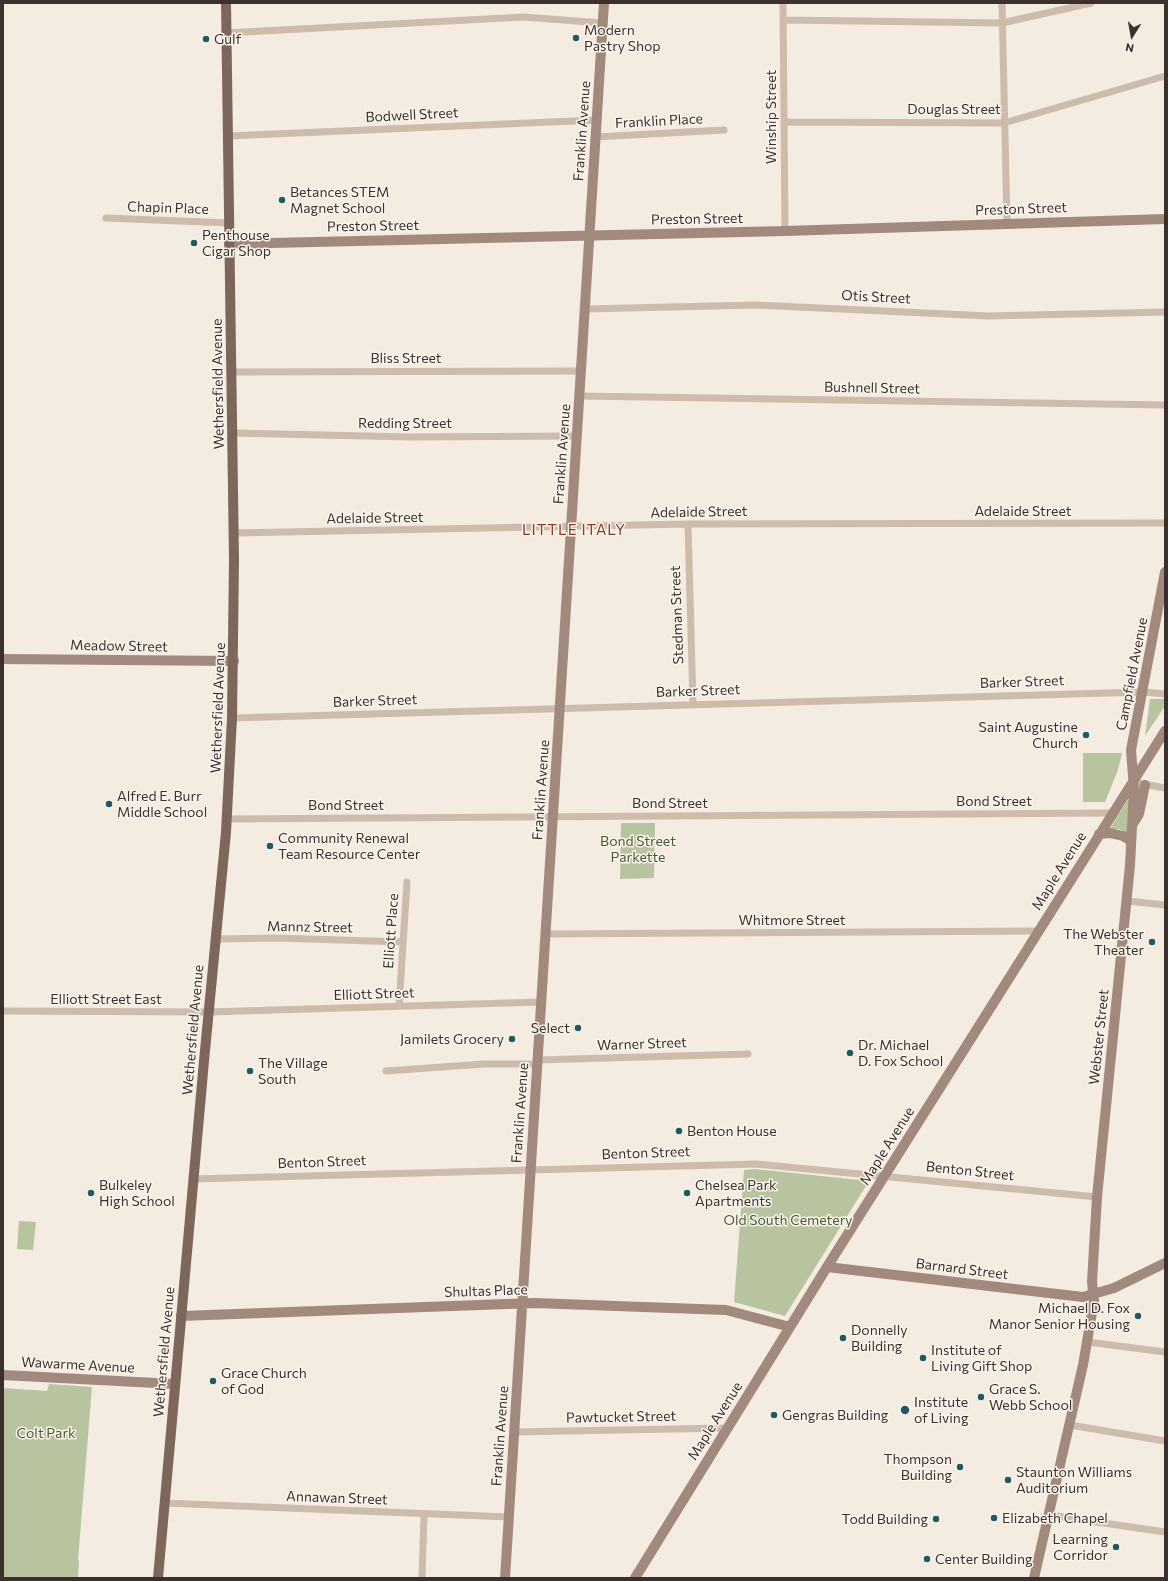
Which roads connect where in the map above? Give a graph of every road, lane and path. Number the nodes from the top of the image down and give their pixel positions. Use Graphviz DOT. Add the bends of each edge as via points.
graph roads {
  1 [pos="226,3"];
  2 [pos="604,3"];
  3 [pos="783,3"];
  4 [pos="1002,3"];
  5 [pos="1091,3"];
  6 [pos="784,20"];
  7 [pos="603,23"];
  8 [pos="1002,23"];
  9 [pos="226,33"];
  10 [pos="1165,76"];
  11 [pos="597,120"];
  12 [pos="784,122"];
  13 [pos="1004,123"];
  14 [pos="724,130"];
  15 [pos="228,136"];
  16 [pos="596,137"];
  17 [pos="106,218"];
  18 [pos="1165,219"];
  19 [pos="229,223"];
  20 [pos="1007,224"];
  21 [pos="785,231"];
  22 [pos="590,235"];
  23 [pos="230,244"];
  24 [pos="585,309"];
  25 [pos="1165,312"];
  26 [pos="581,371"];
  27 [pos="232,372"];
  28 [pos="579,396"];
  29 [pos="1165,405"];
  30 [pos="232,433"];
  31 [pos="577,436"];
  32 [pos="1165,523"];
  33 [pos="688,524"];
  34 [pos="571,527"];
  35 [pos="234,533"];
  36 [pos="1165,572"];
  37 [pos="3,659"];
  38 [pos="234,661"];
  39 [pos="1143,692"];
  40 [pos="1165,694"];
  41 [pos="693,704"];
  42 [pos="560,708"];
  43 [pos="232,718"];
  44 [pos="1165,731"];
  45 [pos="1133,782"];
  46 [pos="1145,785"];
  47 [pos="1165,788"];
  48 [pos="1112,813"];
  49 [pos="553,817"];
  50 [pos="227,819"];
  51 [pos="1132,825"];
  52 [pos="1099,834"];
  53 [pos="1131,841"];
  54 [pos="407,882"];
  55 [pos="1127,901"];
  56 [pos="1165,904"];
  57 [pos="1038,931"];
  58 [pos="546,934"];
  59 [pos="216,940"];
  60 [pos="403,942"];
  61 [pos="541,1002"];
  62 [pos="399,1006"];
  63 [pos="3,1011"];
  64 [pos="208,1012"];
  65 [pos="748,1054"];
  66 [pos="538,1062"];
  67 [pos="386,1071"];
  68 [pos="531,1170"];
  69 [pos="884,1176"];
  70 [pos="193,1179"];
  71 [pos="1097,1197"];
  72 [pos="1165,1263"];
  73 [pos="827,1267"];
  74 [pos="1093,1296"];
  75 [pos="522,1303"];
  76 [pos="181,1316"];
  77 [pos="790,1327"];
  78 [pos="1088,1342"];
  79 [pos="1165,1352"];
  80 [pos="3,1375"];
  81 [pos="175,1384"];
  82 [pos="1070,1425"];
  83 [pos="727,1428"];
  84 [pos="514,1432"];
  85 [pos="1165,1441"];
  86 [pos="164,1504"];
  87 [pos="424,1514"];
  88 [pos="1049,1514"];
  89 [pos="509,1517"];
  90 [pos="1165,1532"];
  91 [pos="158,1578"];
  92 [pos="422,1578"];
  93 [pos="505,1578"];
  94 [pos="635,1578"];
  95 [pos="1034,1578"];
  1 -- 9 [label="main road, Wethersfield Avenue"];
  2 -- 7 [label="main road, Franklin Avenue"];
  3 -- 6 [label="street, Winship Street"];
  4 -- 8 [label="street"];
  5 -- 8 [label="street"];
  6 -- 8 [label="street"];
  6 -- 12 [label="street, Winship Street"];
  7 -- 9 [label="street" via="523,17"];
  7 -- 11 [label="main road, Franklin Avenue"];
  8 -- 13 [label="street"];
  9 -- 15 [label="main road, Wethersfield Avenue"];
  10 -- 13 [label="street, Douglas Street"];
  11 -- 15 [label="street, Bodwell Street"];
  11 -- 16 [label="main road, Franklin Avenue"];
  12 -- 13 [label="street, Douglas Street"];
  12 -- 21 [label="street, Winship Street"];
  13 -- 20 [label="street"];
  14 -- 16 [label="street, Franklin Place"];
  15 -- 19 [label="main road, Wethersfield Avenue"];
  16 -- 22 [label="main road, Franklin Avenue"];
  17 -- 19 [label="street, Chapin Place"];
  18 -- 20 [label="main road, Preston Street"];
  19 -- 23 [label="main road, Wethersfield Avenue"];
  20 -- 21 [label="main road, Preston Street"];
  21 -- 22 [label="main road, Preston Street"];
  22 -- 23 [label="main road, Preston Street"];
  22 -- 24 [label="main road, Franklin Avenue"];
  23 -- 27 [label="main road, Wethersfield Avenue"];
  24 -- 25 [label="street, Otis Street" via="756,305 988,316"];
  24 -- 26 [label="main road, Franklin Avenue"];
  26 -- 27 [label="street, Bliss Street"];
  26 -- 28 [label="main road, Franklin Avenue"];
  27 -- 30 [label="main road, Wethersfield Avenue"];
  28 -- 29 [label="street, Bushnell Street"];
  28 -- 31 [label="main road, Franklin Avenue"];
  30 -- 31 [label="street, Redding Street" via="410,437"];
  30 -- 35 [label="main road, Wethersfield Avenue"];
  31 -- 34 [label="main road, Franklin Avenue"];
  32 -- 33 [label="street, Adelaide Street"];
  33 -- 34 [label="street, Adelaide Street"];
  33 -- 41 [label="street, Stedman Street"];
  34 -- 35 [label="street, Adelaide Street"];
  34 -- 42 [label="main road, Franklin Avenue"];
  35 -- 38 [label="main road, Wethersfield Avenue"];
  36 -- 39 [label="main road, Campfield Avenue"];
  37 -- 38 [label="main road, Meadow Street"];
  38 -- 43 [label="main road, Wethersfield Avenue"];
  39 -- 40 [label="street, Barker Street"];
  39 -- 41 [label="street, Barker Street"];
  39 -- 45 [label="main road, Campfield Avenue" via="1131,750"];
  41 -- 42 [label="street, Barker Street"];
  42 -- 43 [label="street, Barker Street"];
  42 -- 49 [label="main road, Franklin Avenue"];
  43 -- 50 [label="main road, Wethersfield Avenue"];
  44 -- 45 [label="main road, Maple Avenue"];
  45 -- 46 [label="street"];
  45 -- 48 [label="main road, Maple Avenue"];
  45 -- 51 [label="main road, Webster Street"];
  46 -- 47 [label="street"];
  46 -- 51 [label="main road" via="1139,814"];
  48 -- 49 [label="street, Bond Street"];
  48 -- 52 [label="main road, Maple Avenue"];
  49 -- 50 [label="street, Bond Street"];
  49 -- 58 [label="main road, Franklin Avenue"];
  50 -- 59 [label="main road, Wethersfield Avenue"];
  51 -- 53 [label="main road, Webster Street"];
  52 -- 53 [label="main road" via="1110,833"];
  52 -- 57 [label="main road, Maple Avenue"];
  53 -- 55 [label="main road, Webster Street"];
  54 -- 60 [label="street, Elliott Place"];
  55 -- 56 [label="street"];
  55 -- 71 [label="main road, Webster Street"];
  57 -- 58 [label="street, Whitmore Street"];
  57 -- 69 [label="main road, Maple Avenue"];
  58 -- 61 [label="main road, Franklin Avenue"];
  59 -- 60 [label="street, Mannz Street" via="276,938"];
  59 -- 64 [label="main road, Wethersfield Avenue"];
  60 -- 62 [label="street, Elliott Place"];
  61 -- 62 [label="street, Elliott Street"];
  61 -- 66 [label="main road, Franklin Avenue"];
  62 -- 64 [label="street, Elliott Street"];
  63 -- 64 [label="street, Elliott Street East"];
  64 -- 70 [label="main road, Wethersfield Avenue"];
  65 -- 66 [label="street, Warner Street"];
  66 -- 67 [label="street, Warner Street"];
  66 -- 68 [label="main road, Franklin Avenue"];
  68 -- 69 [label="street, Benton Street" via="756,1164"];
  68 -- 70 [label="street, Benton Street"];
  68 -- 75 [label="main road, Franklin Avenue"];
  69 -- 71 [label="street, Benton Street"];
  69 -- 73 [label="main road, Maple Avenue"];
  70 -- 76 [label="main road, Wethersfield Avenue"];
  71 -- 74 [label="main road, Webster Street"];
  72 -- 74 [label="main road, Barnard Street"];
  73 -- 74 [label="main road, Barnard Street" via="1083,1298"];
  73 -- 77 [label="main road, Maple Avenue"];
  74 -- 78 [label="main road, Webster Street"];
  75 -- 76 [label="main road, Shultas Place"];
  75 -- 77 [label="main road, Shultas Place" via="726,1310"];
  75 -- 84 [label="main road, Franklin Avenue"];
  76 -- 81 [label="main road, Wethersfield Avenue"];
  77 -- 83 [label="main road, Maple Avenue"];
  78 -- 79 [label="street"];
  78 -- 82 [label="main road, Webster Street"];
  80 -- 81 [label="main road, Wawarme Avenue"];
  81 -- 86 [label="main road, Wethersfield Avenue"];
  82 -- 85 [label="street"];
  82 -- 88 [label="main road, Webster Street"];
  83 -- 84 [label="street, Pawtucket Street"];
  83 -- 94 [label="main road, Maple Avenue"];
  84 -- 89 [label="main road, Franklin Avenue"];
  86 -- 87 [label="street, Annawan Street"];
  86 -- 91 [label="main road, Wethersfield Avenue"];
  87 -- 89 [label="street, Annawan Street"];
  87 -- 92 [label="street"];
  88 -- 90 [label="street"];
  88 -- 95 [label="main road, Webster Street"];
  89 -- 93 [label="main road, Franklin Avenue"];
}
